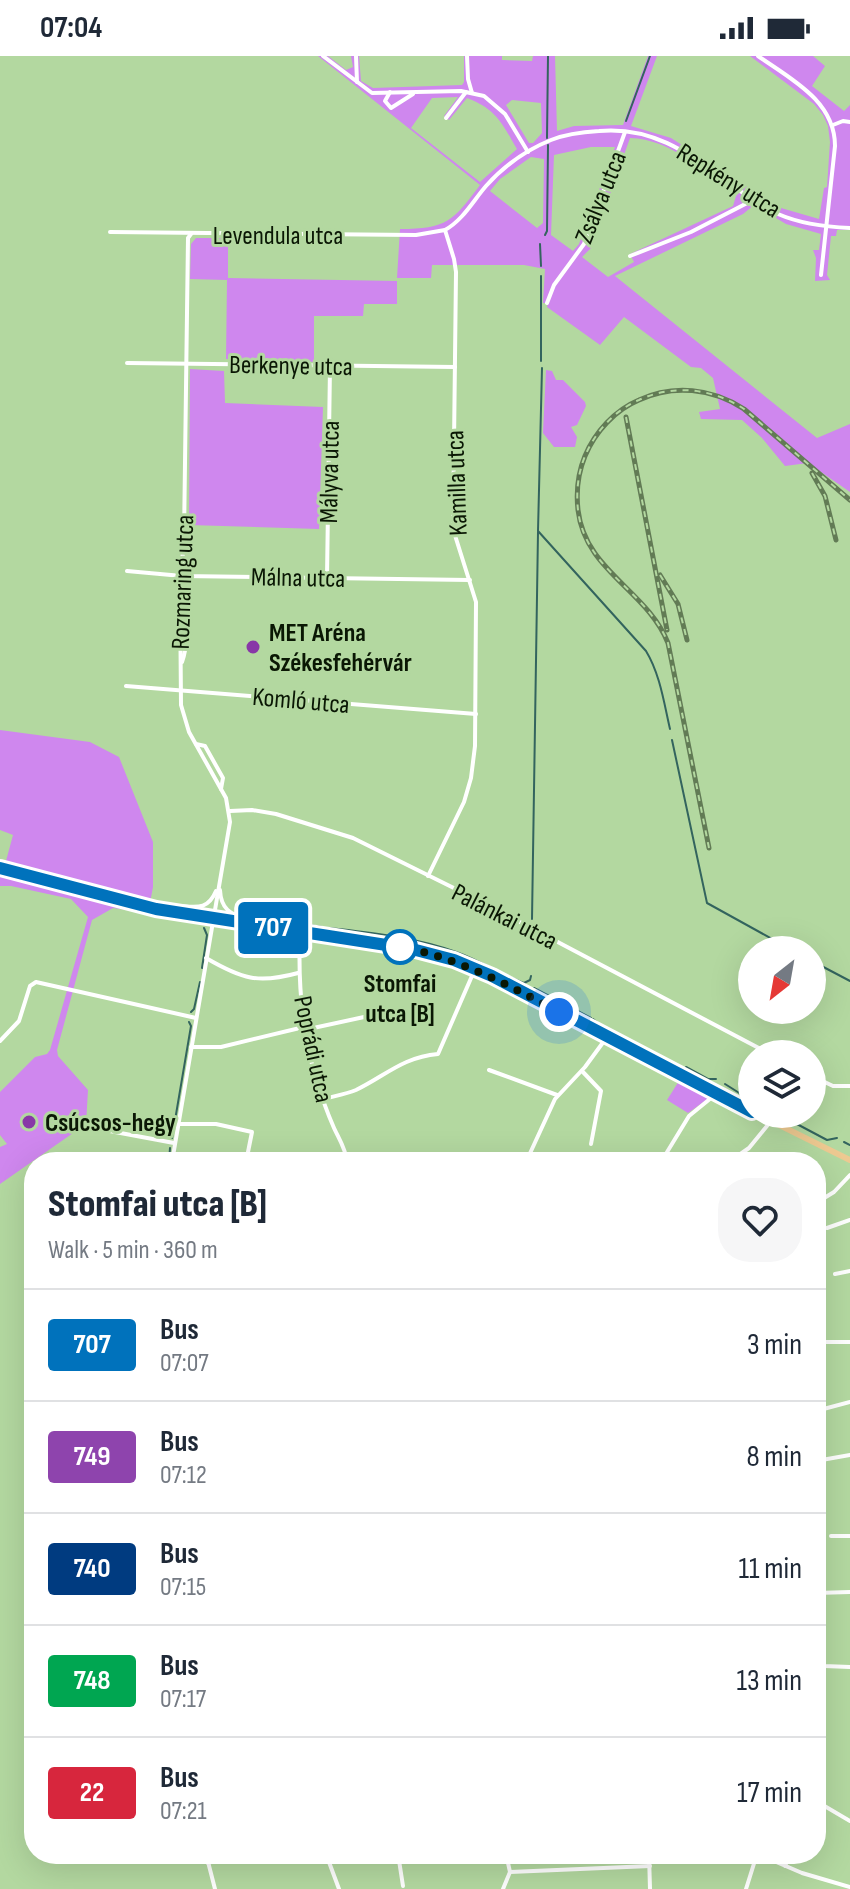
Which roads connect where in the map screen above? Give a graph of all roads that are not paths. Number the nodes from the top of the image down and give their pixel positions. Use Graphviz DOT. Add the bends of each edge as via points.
graph roads {
  1 [pos="323,56"];
  2 [pos="356,56"];
  3 [pos="467,56"];
  4 [pos="758,56"];
  5 [pos="468,79"];
  6 [pos="357,82"];
  7 [pos="390,92"];
  8 [pos="467,92"];
  9 [pos="415,93"];
  10 [pos="850,114"];
  11 [pos="446,118"];
  12 [pos="848,121"];
  13 [pos="833,125"];
  14 [pos="626,131"];
  15 [pos="528,152"];
  16 [pos="755,199"];
  17 [pos="827,227"];
  18 [pos="850,228"];
  19 [pos="445,230"];
  20 [pos="110,232"];
  21 [pos="191,234"];
  22 [pos="630,256"];
  23 [pos="821,275"];
  24 [pos="547,303"];
  25 [pos="127,363"];
  26 [pos="187,364"];
  27 [pos="330,366"];
  28 [pos="455,367"];
  29 [pos="127,571"];
  30 [pos="182,576"];
  31 [pos="327,578"];
  32 [pos="470,580"];
  33 [pos="126,686"];
  34 [pos="180,690"];
  35 [pos="476,714"];
  36 [pos="229,811"];
  37 [pos="0,870"];
  38 [pos="428,876"];
  39 [pos="220,881"];
  40 [pos="158,909"];
  41 [pos="213,918"];
  42 [pos="258,925"];
  43 [pos="300,932"];
  44 [pos="206,958"];
  45 [pos="475,969"];
  46 [pos="299,972"];
  47 [pos="364,1017"];
  48 [pos="196,1018"];
  49 [pos="304,1028"];
  50 [pos="607,1037"];
  51 [pos="743,1040"];
  52 [pos="0,1041"];
  53 [pos="191,1047"];
  54 [pos="489,1070"];
  55 [pos="582,1071"];
  56 [pos="826,1083"];
  57 [pos="850,1086"];
  58 [pos="716,1094"];
  59 [pos="557,1095"];
  60 [pos="323,1099"];
  61 [pos="738,1105"];
  62 [pos="177,1124"];
  63 [pos="83,1126"];
  64 [pos="765,1128"];
  65 [pos="785,1128"];
  66 [pos="174,1143"];
  67 [pos="591,1144"];
  68 [pos="173,1152"];
  69 [pos="249,1152"];
  70 [pos="346,1152"];
  71 [pos="531,1152"];
  72 [pos="667,1152"];
  73 [pos="743,1152"];
  74 [pos="850,1160"];
  75 [pos="850,1175"];
  76 [pos="826,1197"];
  77 [pos="850,1220"];
  78 [pos="827,1228"];
  79 [pos="850,1271"];
  80 [pos="835,1274"];
  81 [pos="826,1342"];
  82 [pos="850,1342"];
  83 [pos="850,1402"];
  84 [pos="826,1408"];
  85 [pos="850,1455"];
  86 [pos="826,1459"];
  87 [pos="831,1536"];
  88 [pos="850,1536"];
  89 [pos="850,1592"];
  90 [pos="826,1593"];
  91 [pos="826,1666"];
  92 [pos="850,1667"];
  93 [pos="826,1808"];
  94 [pos="850,1821"];
  95 [pos="208,1864"];
  96 [pos="330,1864"];
  97 [pos="400,1864"];
  98 [pos="508,1864"];
  99 [pos="755,1864"];
  100 [pos="780,1864"];
  101 [pos="650,1866"];
  102 [pos="785,1866"];
  103 [pos="510,1872"];
  104 [pos="403,1886"];
  105 [pos="850,1887"];
  106 [pos="215,1889"];
  107 [pos="339,1889"];
  108 [pos="503,1889"];
  109 [pos="650,1889"];
  110 [pos="746,1889"];
  1 -- 6 [label="street"];
  2 -- 6 [label="street"];
  3 -- 5 [label="street"];
  4 -- 13 [label="street" via="815,98"];
  5 -- 8 [label="street"];
  5 -- 8 [label="street"];
  6 -- 7 [label="street" via="372,93"];
  7 -- 9 [label="street"];
  7 -- 9 [label="street" via="385,101 391,108"];
  8 -- 9 [label="street"];
  8 -- 11 [label="street"];
  8 -- 15 [label="street" via="484,96 499,108"];
  10 -- 12 [label="street"];
  12 -- 13 [label="street"];
  13 -- 17 [label="street"];
  14 -- 15 [label="street, Repkény utca" via="569,134"];
  14 -- 16 [label="street, Repkény utca" via="682,149"];
  14 -- 24 [label="street, Zsálya utca" via="584,244 556,281"];
  15 -- 19 [label="street, Repkény utca" via="507,166"];
  16 -- 17 [label="street, Repkény utca" via="788,218"];
  16 -- 22 [label="street"];
  17 -- 18 [label="street, Repkény utca"];
  17 -- 23 [label="street"];
  19 -- 21 [label="street, Levendula utca" via="416,235"];
  19 -- 28 [label="street, Kamilla utca" via="455,263"];
  20 -- 21 [label="street, Levendula utca"];
  21 -- 26 [label="street, Rozmaring utca"];
  25 -- 26 [label="street, Berkenye utca"];
  26 -- 27 [label="street, Berkenye utca"];
  26 -- 30 [label="street, Rozmaring utca"];
  27 -- 28 [label="street, Berkenye utca"];
  27 -- 31 [label="street, Mályva utca"];
  28 -- 32 [label="street, Kamilla utca" via="453,529"];
  29 -- 30 [label="street, Málna utca"];
  30 -- 31 [label="street, Málna utca"];
  30 -- 34 [label="street, Rozmaring utca" via="186,651"];
  31 -- 32 [label="street, Málna utca"];
  32 -- 35 [label="street, Kamilla utca" via="477,610"];
  33 -- 34 [label="street, Komló utca"];
  34 -- 35 [label="street, Komló utca"];
  34 -- 36 [label="street, Rozmaring utca" via="183,717"];
  35 -- 38 [label="street, Kamilla utca" via="470,785"];
  36 -- 38 [label="street, Palánkai utca" via="261,811 331,829"];
  36 -- 39 [label="street, Rozmaring utca"];
  37 -- 40 [label="main road"];
  38 -- 51 [label="street, Palánkai utca"];
  39 -- 40 [label="street" via="205,906"];
  39 -- 41 [label="street, Rozmaring utca"];
  39 -- 42 [label="street" via="225,909"];
  40 -- 41 [label="main road"];
  41 -- 42 [label="main road"];
  41 -- 44 [label="street, Rozmaring utca"];
  42 -- 43 [label="main road"];
  43 -- 45 [label="main road" via="414,949"];
  43 -- 46 [label="street, Poprádi utca"];
  44 -- 46 [label="street" via="249,978 269,980"];
  44 -- 48 [label="street, Rozmaring utca"];
  45 -- 50 [label="main road"];
  45 -- 60 [label="street" via="438,1054 411,1059 354,1091"];
  46 -- 49 [label="street, Poprádi utca"];
  47 -- 49 [label="street"];
  48 -- 52 [label="street" via="36,982 19,1021"];
  48 -- 53 [label="street, Rozmaring utca"];
  49 -- 53 [label="street" via="221,1047"];
  49 -- 60 [label="street, Poprádi utca"];
  50 -- 55 [label="street"];
  50 -- 58 [label="main road"];
  53 -- 62 [label="street, Rozmaring utca"];
  54 -- 59 [label="street"];
  55 -- 59 [label="street"];
  55 -- 67 [label="street" via="601,1091"];
  56 -- 57 [label="street"];
  58 -- 61 [label="main road"];
  58 -- 72 [label="street" via="689,1116"];
  59 -- 71 [label="street"];
  60 -- 70 [label="street, Poprádi utca"];
  62 -- 66 [label="street, Rozmaring utca"];
  62 -- 69 [label="street" via="216,1124 252,1132"];
  63 -- 66 [label="street"];
  64 -- 73 [label="street"];
  65 -- 74 [label="main road"];
  66 -- 68 [label="street, Rozmaring utca"];
  75 -- 76 [label="street"];
  77 -- 78 [label="street"];
  79 -- 80 [label="street"];
  81 -- 82 [label="street"];
  83 -- 84 [label="street"];
  85 -- 86 [label="street"];
  87 -- 88 [label="street"];
  89 -- 90 [label="street"];
  91 -- 92 [label="street"];
  93 -- 94 [label="street"];
  95 -- 106 [label="street"];
  96 -- 107 [label="street"];
  97 -- 104 [label="street"];
  98 -- 103 [label="street"];
  99 -- 110 [label="street"];
  100 -- 102 [label="street"];
  101 -- 103 [label="street"];
  101 -- 109 [label="street"];
  102 -- 105 [label="street"];
  103 -- 108 [label="street"];
}
